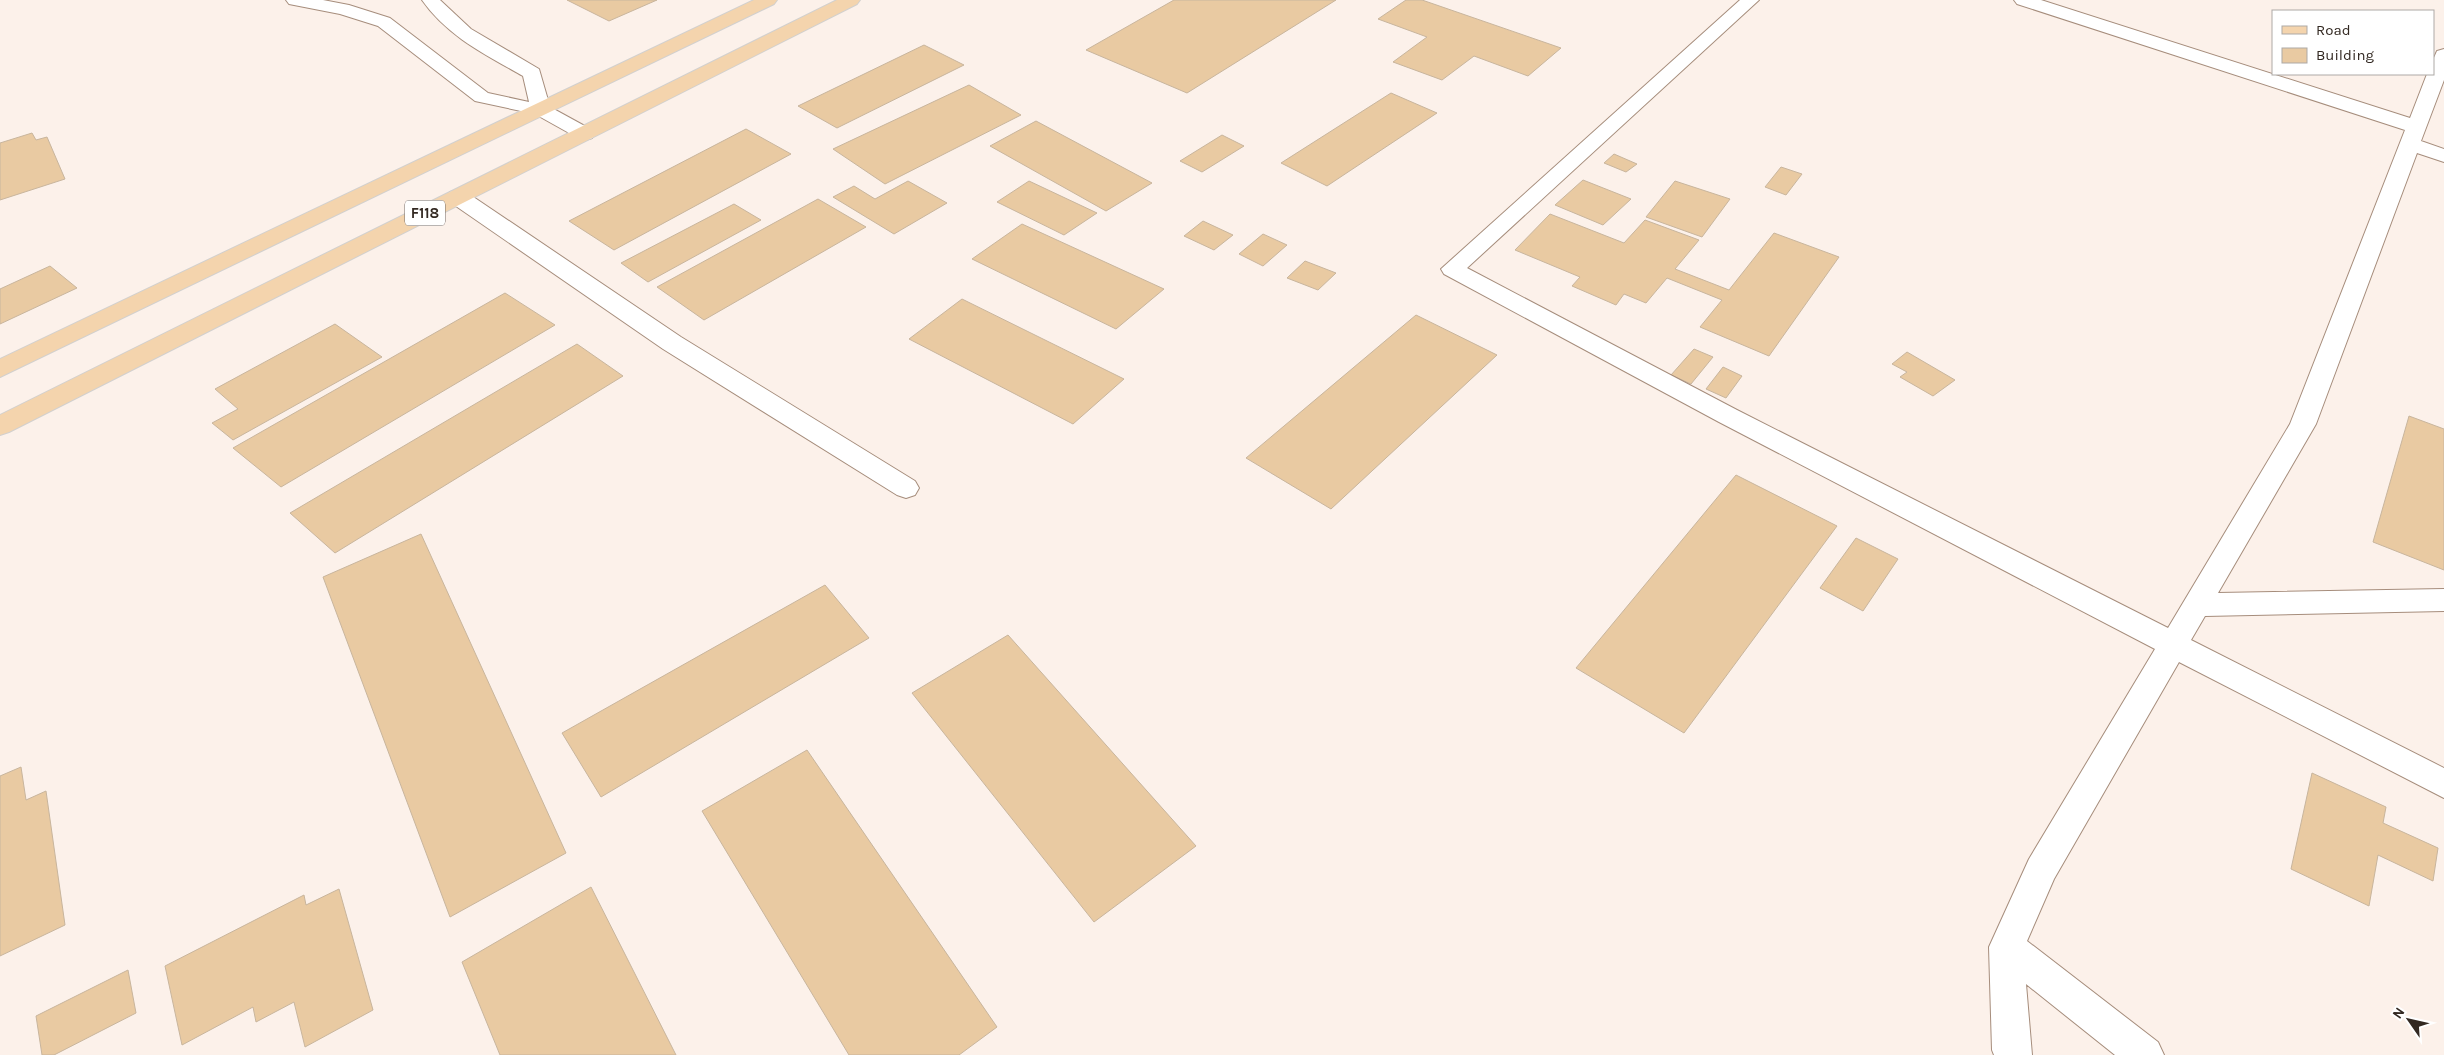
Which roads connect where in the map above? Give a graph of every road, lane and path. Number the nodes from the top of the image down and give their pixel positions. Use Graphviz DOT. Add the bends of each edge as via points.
graph roads {
  1 [pos="295,0"];
  2 [pos="431,0"];
  3 [pos="768,0"];
  4 [pos="851,0"];
  5 [pos="1750,0"];
  6 [pos="2023,0"];
  7 [pos="2444,56"];
  8 [pos="541,110"];
  9 [pos="585,134"];
  10 [pos="2414,135"];
  11 [pos="2444,156"];
  12 [pos="458,197"];
  13 [pos="0,369"];
  14 [pos="0,426"];
  15 [pos="906,488"];
  16 [pos="2444,600"];
  17 [pos="2197,604"];
  18 [pos="2172,646"];
  19 [pos="2444,784"];
  20 [pos="2007,947"];
  21 [pos="2013,1055"];
  22 [pos="2145,1055"];
  1 -- 8 [label="street" via="343,9 384,22 482,97"];
  2 -- 8 [label="street" via="439,12 473,38 532,73"];
  3 -- 8 [label="main road, F118"];
  4 -- 9 [label="main road, F118"];
  5 -- 18 [label="street" via="1452,269"];
  6 -- 10 [label="street"];
  7 -- 10 [label="street"];
  8 -- 9 [label="street"];
  8 -- 13 [label="main road, F118"];
  9 -- 12 [label="main road, F118"];
  10 -- 11 [label="street"];
  10 -- 17 [label="street" via="2303,424"];
  12 -- 14 [label="main road, F118"];
  12 -- 15 [label="street" via="672,344"];
  16 -- 17 [label="street"];
  17 -- 18 [label="street"];
  18 -- 19 [label="street"];
  18 -- 20 [label="street" via="2041,870"];
  20 -- 21 [label="street"];
  20 -- 22 [label="street"];
}
